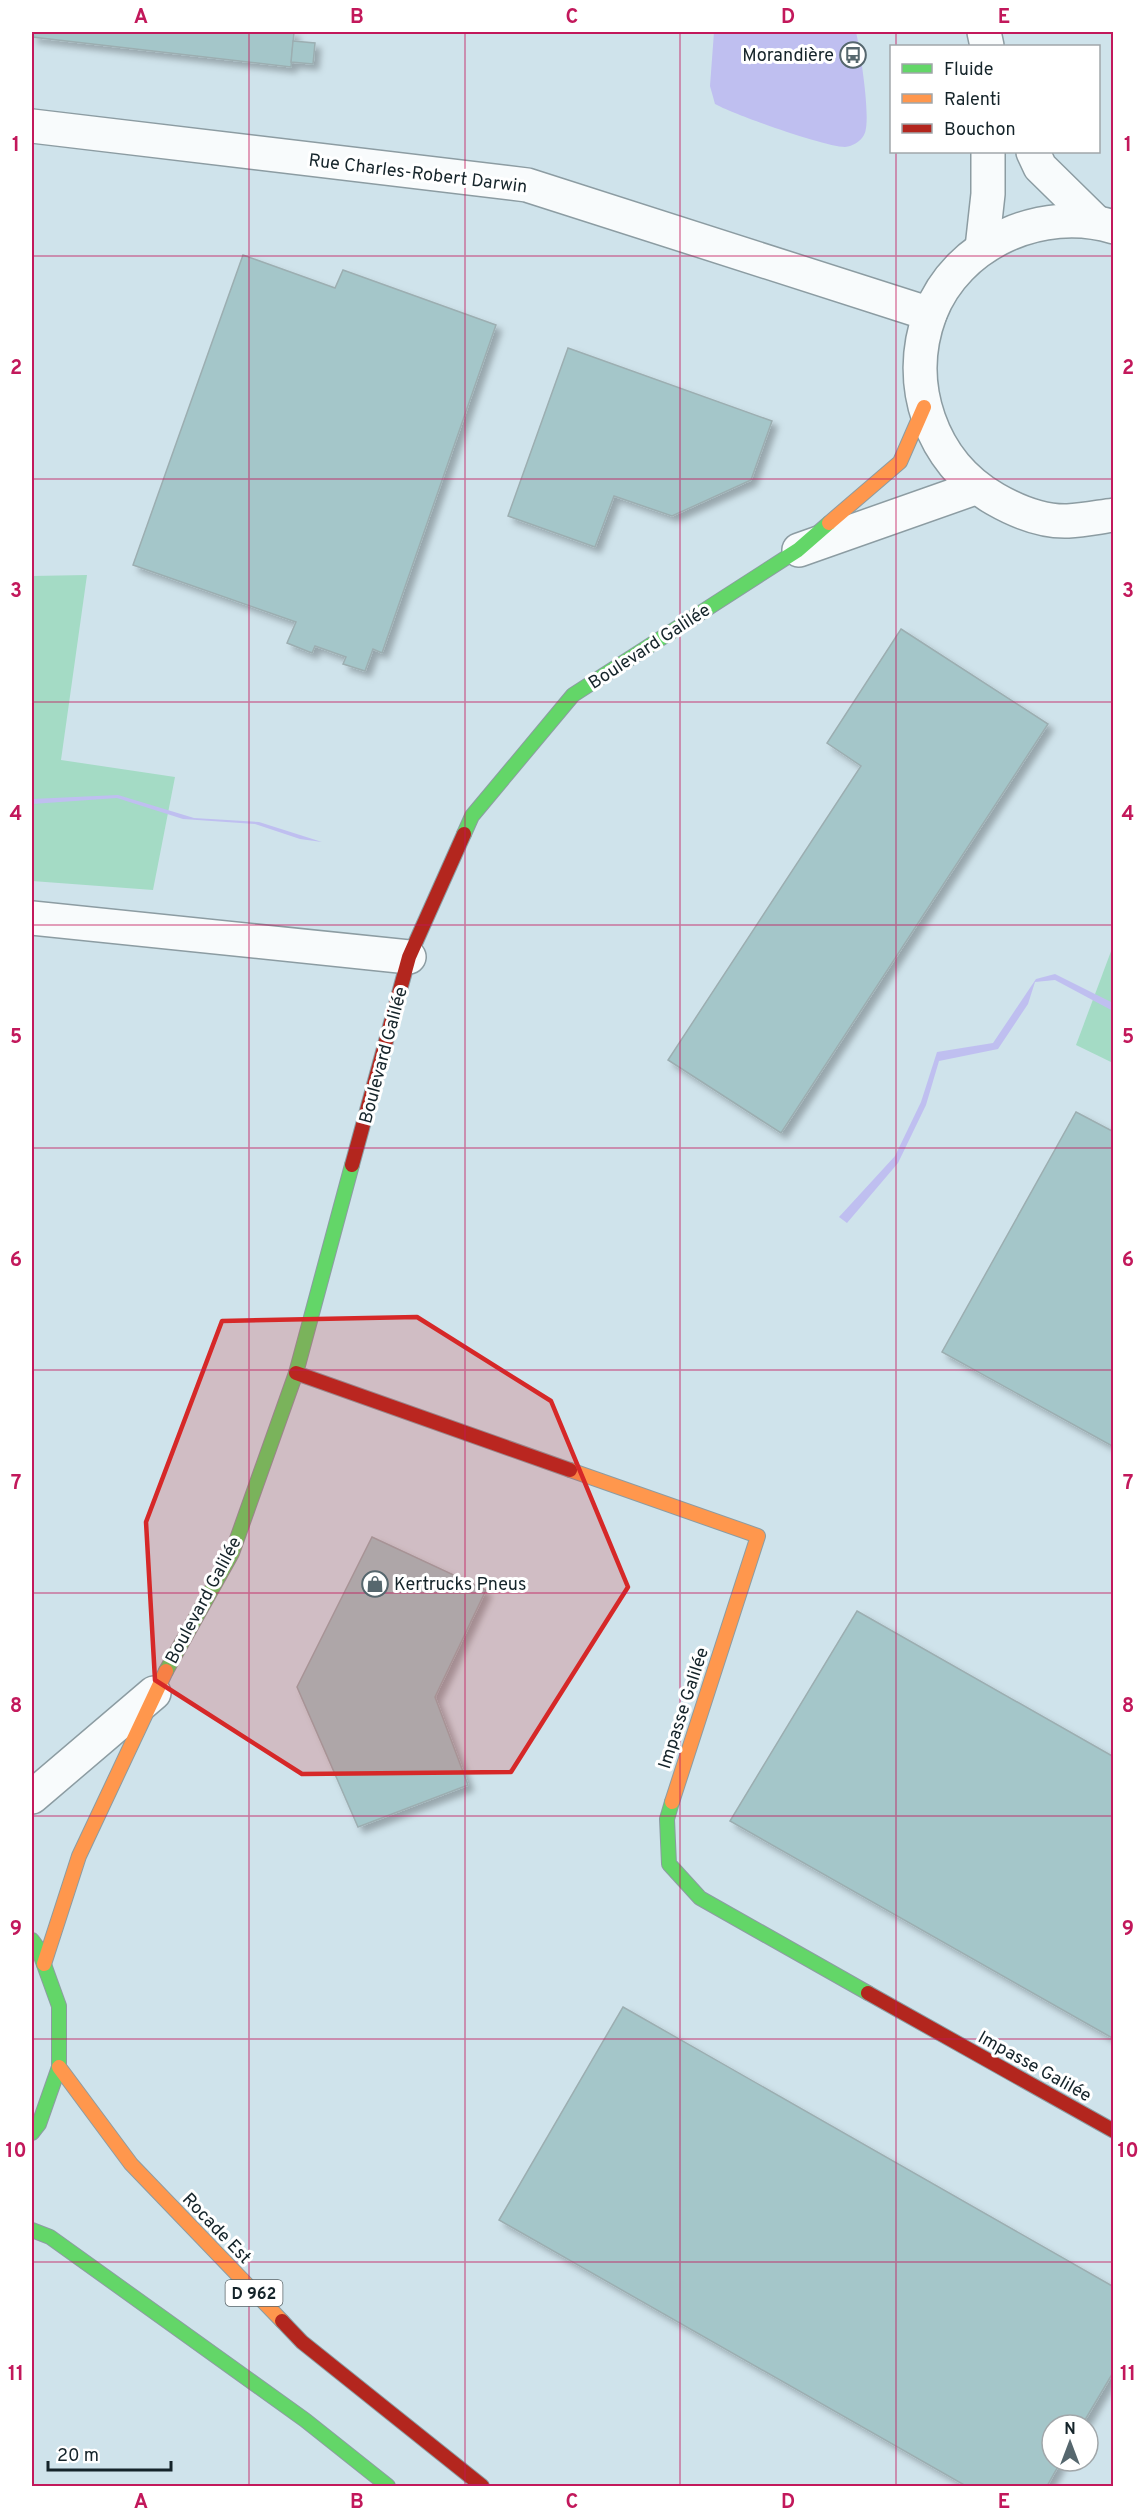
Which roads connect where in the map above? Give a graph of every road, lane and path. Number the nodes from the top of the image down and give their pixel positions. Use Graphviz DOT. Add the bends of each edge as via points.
graph roads {
  1 [pos="32,126"];
  2 [pos="988,153"];
  3 [pos="1033,153"];
  4 [pos="1104,224"];
  5 [pos="982,248"];
  6 [pos="930,314"];
  7 [pos="924,407"];
  8 [pos="975,488"];
  9 [pos="1113,515"];
  10 [pos="798,550"];
  11 [pos="32,918"];
  12 [pos="409,957"];
  13 [pos="296,1373"];
  14 [pos="154,1693"];
  15 [pos="32,1797"];
  16 [pos="32,1940"];
  17 [pos="44,1964"];
  18 [pos="59,2067"];
  19 [pos="1113,2131"];
  20 [pos="32,2133"];
  21 [pos="32,2230"];
  22 [pos="388,2487"];
  23 [pos="482,2487"];
  1 -- 6 [label="street, Rue Charles-Robert Darwin" via="527,185"];
  2 -- 5 [label="street"];
  3 -- 4 [label="street" via="1040,167"];
  4 -- 5 [label="street" via="1055,220 1017,229"];
  5 -- 6 [label="street" via="952,277"];
  6 -- 7 [label="street" via="920,360"];
  7 -- 8 [label="street" via="943,452"];
  7 -- 10 [label="street, Boulevard Galilée" via="900,462"];
  8 -- 9 [label="street" via="1018,512 1066,521"];
  8 -- 10 [label="street, Boulevard Galilée"];
  10 -- 12 [label="street, Boulevard Galilée" via="573,695 472,816"];
  11 -- 12 [label="street"];
  12 -- 13 [label="street, Boulevard Galilée"];
  13 -- 14 [label="street, Boulevard Galilée" via="232,1553"];
  13 -- 19 [label="street, Impasse Galilée" via="758,1536 667,1819 669,1864 700,1898"];
  14 -- 15 [label="street, Boulevard Galilée"];
  14 -- 17 [label="street, Boulevard Galilée" via="79,1856"];
  16 -- 17 [label="street"];
  17 -- 18 [label="street" via="59,2006"];
  18 -- 20 [label="street" via="39,2124"];
  18 -- 23 [label="street, Rocade Est / D 962" via="131,2164 302,2342"];
  21 -- 22 [label="street" via="50,2237 305,2420"];
}
